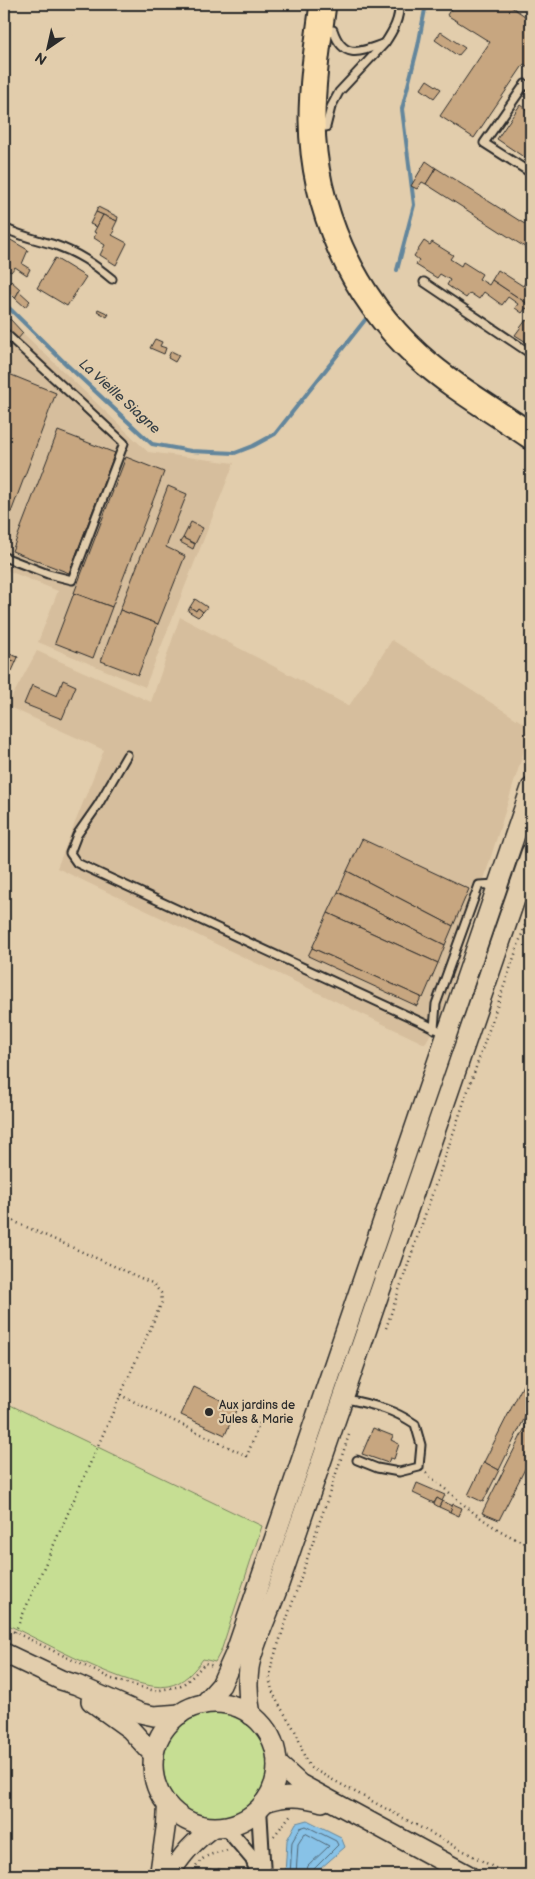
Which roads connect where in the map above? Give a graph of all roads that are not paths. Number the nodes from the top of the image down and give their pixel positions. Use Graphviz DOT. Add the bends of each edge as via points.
graph roads {
  1 [pos="323,4"];
  2 [pos="336,4"];
  3 [pos="399,4"];
  4 [pos="333,30"];
  5 [pos="385,43"];
  6 [pos="531,88"];
  7 [pos="326,127"];
  8 [pos="531,173"];
  9 [pos="4,228"];
  10 [pos="112,279"];
  11 [pos="424,282"];
  12 [pos="4,332"];
  13 [pos="531,354"];
  14 [pos="531,420"];
  15 [pos="531,436"];
  16 [pos="4,557"];
  17 [pos="126,754"];
  18 [pos="531,788"];
  19 [pos="531,853"];
  20 [pos="440,1031"];
  21 [pos="343,1398"];
  22 [pos="357,1460"];
  23 [pos="4,1653"];
  24 [pos="61,1680"];
  25 [pos="204,1704"];
  26 [pos="180,1714"];
  27 [pos="251,1715"];
  28 [pos="154,1755"];
  29 [pos="277,1763"];
  30 [pos="167,1804"];
  31 [pos="262,1805"];
  32 [pos="345,1808"];
  33 [pos="220,1826"];
  34 [pos="159,1875"];
  35 [pos="170,1875"];
  36 [pos="259,1875"];
  37 [pos="263,1875"];
  38 [pos="468,1875"];
  1 -- 15 [label="highway" via="313,91 313,144 318,180 343,254 374,308 405,344 432,368"];
  2 -- 4 [label="highway"];
  3 -- 5 [label="lane" via="398,20"];
  4 -- 5 [label="lane" via="340,46 350,52"];
  4 -- 7 [label="highway" via="327,72"];
  5 -- 7 [label="lane" via="339,92"];
  6 -- 8 [label="lane" via="525,84 484,143"];
  7 -- 14 [label="highway" via="329,169 340,212 360,258 384,298 408,328 431,348"];
  9 -- 10 [label="lane" via="58,246 90,261"];
  11 -- 13 [label="lane"];
  12 -- 16 [label="lane" via="124,443 72,580"];
  17 -- 20 [label="lane" via="77,835 70,853 77,863"];
  18 -- 20 [label="main road" via="498,884"];
  19 -- 21 [label="main road"];
  20 -- 25 [label="main road" via="236,1654 221,1685"];
  21 -- 22 [label="lane" via="401,1414 415,1424 421,1445 419,1467 399,1472"];
  21 -- 27 [label="main road" via="252,1655 248,1690"];
  23 -- 24 [label="main road"];
  24 -- 26 [label="main road" via="140,1713 154,1716"];
  24 -- 28 [label="main road" via="130,1729"];
  25 -- 26 [label="main road"];
  25 -- 27 [label="main road" via="229,1705"];
  26 -- 28 [label="main road" via="163,1732"];
  27 -- 29 [label="main road" via="265,1728 274,1744"];
  28 -- 30 [label="main road" via="156,1785"];
  29 -- 31 [label="main road" via="275,1783"];
  29 -- 32 [label="main road" via="300,1784"];
  30 -- 33 [label="main road" via="188,1821 201,1826"];
  30 -- 34 [label="street"];
  31 -- 32 [label="main road" via="292,1796"];
  31 -- 33 [label="main road" via="252,1816"];
  31 -- 37 [label="street"];
  32 -- 38 [label="main road"];
  33 -- 35 [label="street" via="187,1849"];
  33 -- 36 [label="street" via="253,1859"];
}
